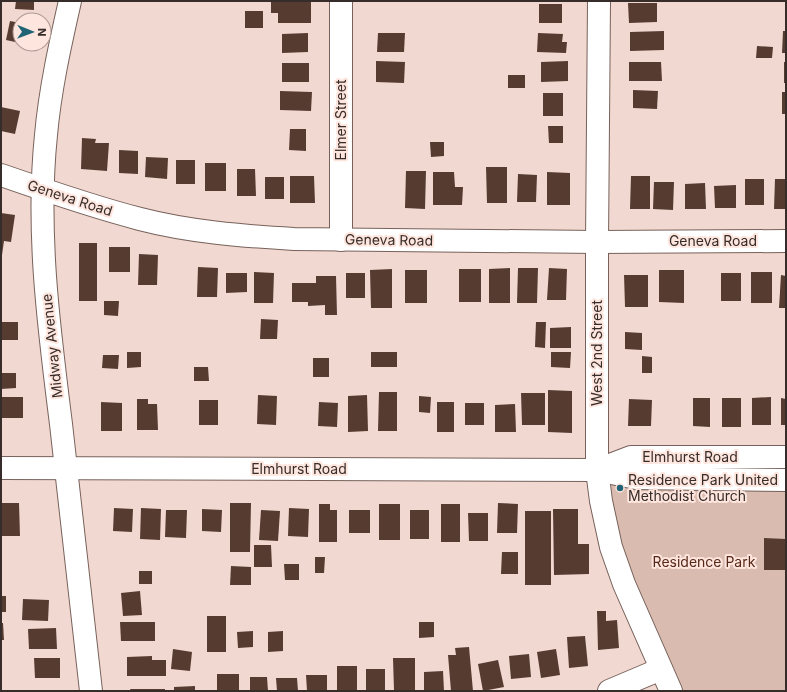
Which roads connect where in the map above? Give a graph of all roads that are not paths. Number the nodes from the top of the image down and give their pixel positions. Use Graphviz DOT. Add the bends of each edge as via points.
graph roads {
  1 [pos="70,1"];
  2 [pos="341,1"];
  3 [pos="599,1"];
  4 [pos="1,175"];
  5 [pos="43,190"];
  6 [pos="341,240"];
  7 [pos="786,241"];
  8 [pos="597,242"];
  9 [pos="786,457"];
  10 [pos="1,468"];
  11 [pos="66,468"];
  12 [pos="597,470"];
  13 [pos="786,480"];
  14 [pos="661,669"];
  15 [pos="91,691"];
  16 [pos="609,691"];
  17 [pos="671,691"];
  1 -- 5 [label="street, Midway Avenue" via="58,56 46,135"];
  2 -- 6 [label="street, Elmer Street"];
  3 -- 8 [label="street, West 2nd Street"];
  4 -- 5 [label="street, Geneva Road"];
  5 -- 6 [label="street, Geneva Road" via="141,219 179,227 255,237"];
  5 -- 11 [label="street, Midway Avenue" via="47,299"];
  6 -- 8 [label="street, Geneva Road"];
  7 -- 8 [label="street, Geneva Road"];
  8 -- 12 [label="street, West 2nd Street"];
  9 -- 12 [label="street, Elmhurst Road" via="631,457"];
  10 -- 11 [label="street, Elmhurst Road"];
  11 -- 12 [label="street, Elmhurst Road"];
  11 -- 15 [label="street, Midway Avenue"];
  12 -- 13 [label="street, Elmhurst Road" via="636,478"];
  12 -- 14 [label="street, West 2nd Street" via="611,546 624,584"];
  14 -- 16 [label="street"];
  14 -- 17 [label="street, West 2nd Street"];
}
